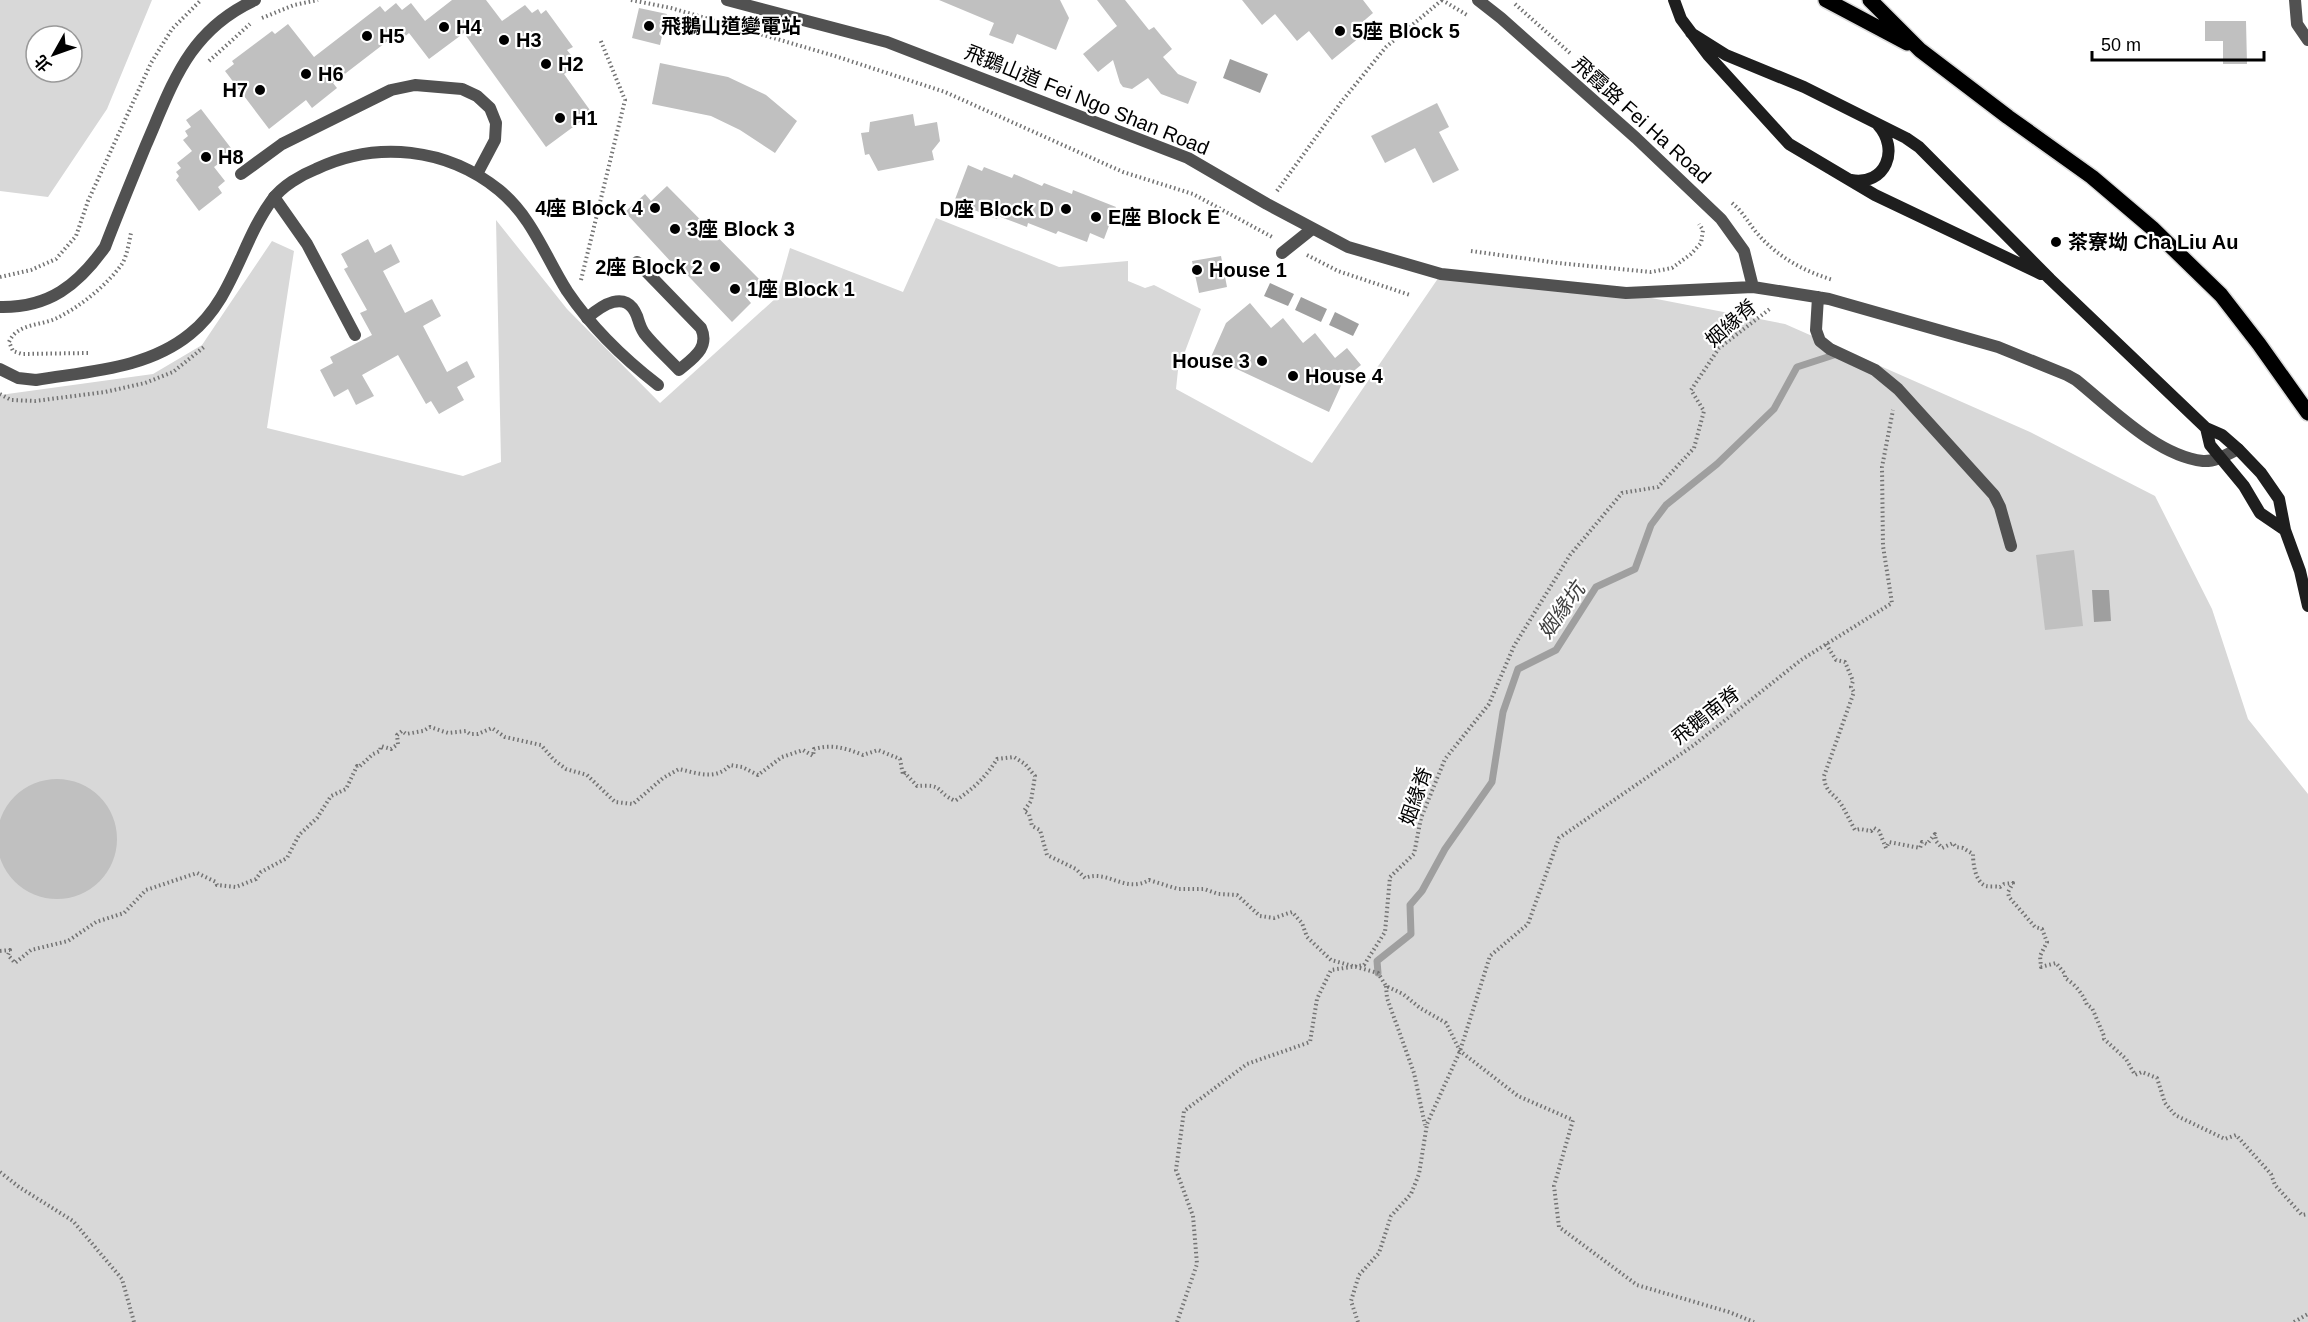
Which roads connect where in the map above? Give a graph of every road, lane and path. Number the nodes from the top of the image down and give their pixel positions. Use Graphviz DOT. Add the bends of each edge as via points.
graph roads {
  1 [pos="201,0"];
  2 [pos="255,0"];
  3 [pos="631,0"];
  4 [pos="727,0"];
  5 [pos="1442,0"];
  6 [pos="1478,0"];
  7 [pos="1510,0"];
  8 [pos="1674,0"];
  9 [pos="1826,0"];
  10 [pos="1870,0"];
  11 [pos="2295,0"];
  12 [pos="1473,19"];
  13 [pos="1691,33"];
  14 [pos="600,39"];
  15 [pos="2308,40"];
  16 [pos="1920,50"];
  17 [pos="1572,55"];
  18 [pos="1878,125"];
  19 [pos="241,174"];
  20 [pos="477,174"];
  21 [pos="1847,179"];
  22 [pos="274,197"];
  23 [pos="1730,200"];
  24 [pos="1267,204"];
  25 [pos="1698,222"];
  26 [pos="1312,229"];
  27 [pos="1286,250"];
  28 [pos="1471,251"];
  29 [pos="637,262"];
  30 [pos="0,277"];
  31 [pos="2050,279"];
  32 [pos="1838,281"];
  33 [pos="579,286"];
  34 [pos="1753,287"];
  35 [pos="1786,293"];
  36 [pos="1410,295"];
  37 [pos="1818,297"];
  38 [pos="0,307"];
  39 [pos="587,318"];
  40 [pos="355,336"];
  41 [pos="0,369"];
  42 [pos="658,385"];
  43 [pos="1898,389"];
  44 [pos="2308,412"];
  45 [pos="2206,428"];
  46 [pos="2238,449"];
  47 [pos="2221,458"];
  48 [pos="2285,530"];
  49 [pos="2011,546"];
  50 [pos="2308,606"];
  51 [pos="1826,644"];
  52 [pos="0,951"];
  53 [pos="1353,967"];
  54 [pos="1386,986"];
  55 [pos="1460,1051"];
  56 [pos="1426,1129"];
  57 [pos="0,1172"];
  58 [pos="2308,1214"];
  59 [pos="2308,1314"];
  60 [pos="134,1322"];
  61 [pos="1177,1322"];
  62 [pos="1358,1322"];
  63 [pos="1754,1322"];
  64 [pos="2294,1322"];
  1 -- 30 [label="path" via="172,29 151,63 76,236 56,259"];
  2 -- 38 [label="street" via="238,8 204,35 178,70 105,247 88,270 68,288 43,301"];
  3 -- 27 [label="path" via="836,56 945,92 1124,172 1193,194"];
  4 -- 24 [label="street, 飛鵝山道 Fei Ngo Shan Road" via="887,42 1188,158"];
  5 -- 12 [label="path"];
  5 -- 24 [label="path" via="1386,46"];
  6 -- 34 [label="street, 飛霞路 Fei Ha Road" via="1636,138 1721,219 1744,251"];
  7 -- 17 [label="path"];
  8 -- 13 [label="main road"];
  9 -- 16 [label="main road"];
  10 -- 16 [label="main road"];
  11 -- 15 [label="street" via="2297,24"];
  13 -- 18 [label="main road" via="1726,55 1804,87"];
  13 -- 21 [label="main road" via="1789,144"];
  14 -- 33 [label="path" via="625,100"];
  16 -- 44 [label="main road" via="2092,177 2152,228 2232,309"];
  18 -- 21 [label="main road" via="1889,147 1886,165 1869,179"];
  18 -- 31 [label="main road" via="1919,147"];
  19 -- 20 [label="street" via="282,144 390,90 415,85 462,89 490,108 496,123 495,140"];
  20 -- 22 [label="street" via="408,151 371,151 336,159 303,175"];
  20 -- 39 [label="street" via="521,212"];
  21 -- 31 [label="main road"];
  22 -- 40 [label="street" via="307,244"];
  22 -- 41 [label="street" via="211,313 168,350 141,361 36,380 18,378"];
  23 -- 32 [label="path" via="1783,259"];
  24 -- 26 [label="street, 飛鵝山道 Fei Ngo Shan Road"];
  25 -- 28 [label="path" via="1703,230 1701,243 1672,268 1651,272"];
  26 -- 27 [label="street"];
  26 -- 34 [label="street, 飛鵝山道 Fei Ngo Shan Road" via="1348,247 1441,274 1626,293"];
  27 -- 36 [label="path"];
  29 -- 39 [label="street" via="701,328 704,343 700,351 679,370 643,332 632,308 625,303 608,302"];
  31 -- 45 [label="main road"];
  34 -- 35 [label="street, 飛鵝山道 Fei Ngo Shan Road"];
  35 -- 37 [label="street, 飛鵝山道 Fei Ngo Shan Road"];
  35 -- 53 [label="path, 姻緣脊" via="1719,348 1690,390 1704,411 1694,448 1658,487 1622,494 1570,555 1514,646 1489,704 1445,759 1421,818 1414,854 1390,877 1385,932 1364,965"];
  37 -- 43 [label="street" via="1816,330 1820,341 1875,370"];
  37 -- 47 [label="street, 飛鵝山道 Fei Ngo Shan Road" via="1998,347 2076,380 2157,446 2204,462"];
  39 -- 42 [label="street" via="608,343"];
  43 -- 49 [label="street" via="1994,495"];
  43 -- 51 [label="path, 飛鵝南脊" via="1882,467 1884,546 1892,603"];
  45 -- 46 [label="main road"];
  45 -- 47 [label="main road" via="2210,445"];
  46 -- 47 [label="street, 飛鵝山道 Fei Ngo Shan Road"];
  46 -- 48 [label="main road" via="2279,499"];
  47 -- 48 [label="main road" via="2260,513"];
  48 -- 50 [label="main road"];
  51 -- 55 [label="path, 飛鵝南脊" via="1694,745 1559,838 1528,924 1490,956"];
  51 -- 58 [label="path" via="1836,660 1845,662 1854,693 1824,784 1832,797 1839,800 1855,830 1874,828 1886,848 1888,842 1920,848 1922,842 1927,844 1935,834 1942,848 1953,843 1973,854 1981,883 2000,887 2013,883 2009,897 2035,927 2042,929 2047,942 2040,956 2041,967 2056,963 2092,1008 2104,1040 2126,1059 2135,1075 2142,1072 2157,1078 2165,1103 2175,1115 2225,1139 2236,1135 2302,1215"];
  52 -- 53 [label="path" via="10,950 8,954 15,963 31,951 68,941 96,922 124,913 146,890 197,873 217,885 236,887 256,879 287,858 299,835 317,818 330,796 346,789 357,766 380,751 381,746 391,749 398,744 397,735 402,731 406,734 430,727 470,734 492,728 505,737 541,745 566,769 587,775 615,802 633,804 679,769 711,776 730,765 758,774 782,757 803,750 813,756 814,749 833,746 863,755 878,750 900,759 903,775 917,786 939,787 955,801 984,780 997,759 1014,757 1035,776 1031,801 1024,811 1032,826 1040,830 1047,855 1076,869 1085,878 1095,874 1125,884 1149,880 1178,888 1237,895 1260,916 1274,918 1292,912 1307,937 1331,960"];
  53 -- 54 [label="path" via="1378,973"];
  53 -- 61 [label="path, 姻緣脊" via="1331,970 1317,999 1310,1042 1247,1064 1184,1111 1176,1170 1193,1216 1197,1264"];
  54 -- 55 [label="path" via="1446,1023"];
  54 -- 56 [label="path" via="1414,1073"];
  55 -- 56 [label="path, 飛鵝南脊"];
  55 -- 63 [label="path" via="1518,1096 1573,1120 1554,1186 1558,1227 1637,1285"];
  56 -- 62 [label="path" via="1419,1174 1411,1194 1391,1216 1379,1253 1359,1275 1351,1301"];
  57 -- 60 [label="path" via="73,1221 122,1279"];
  59 -- 64 [label="path"];
}
